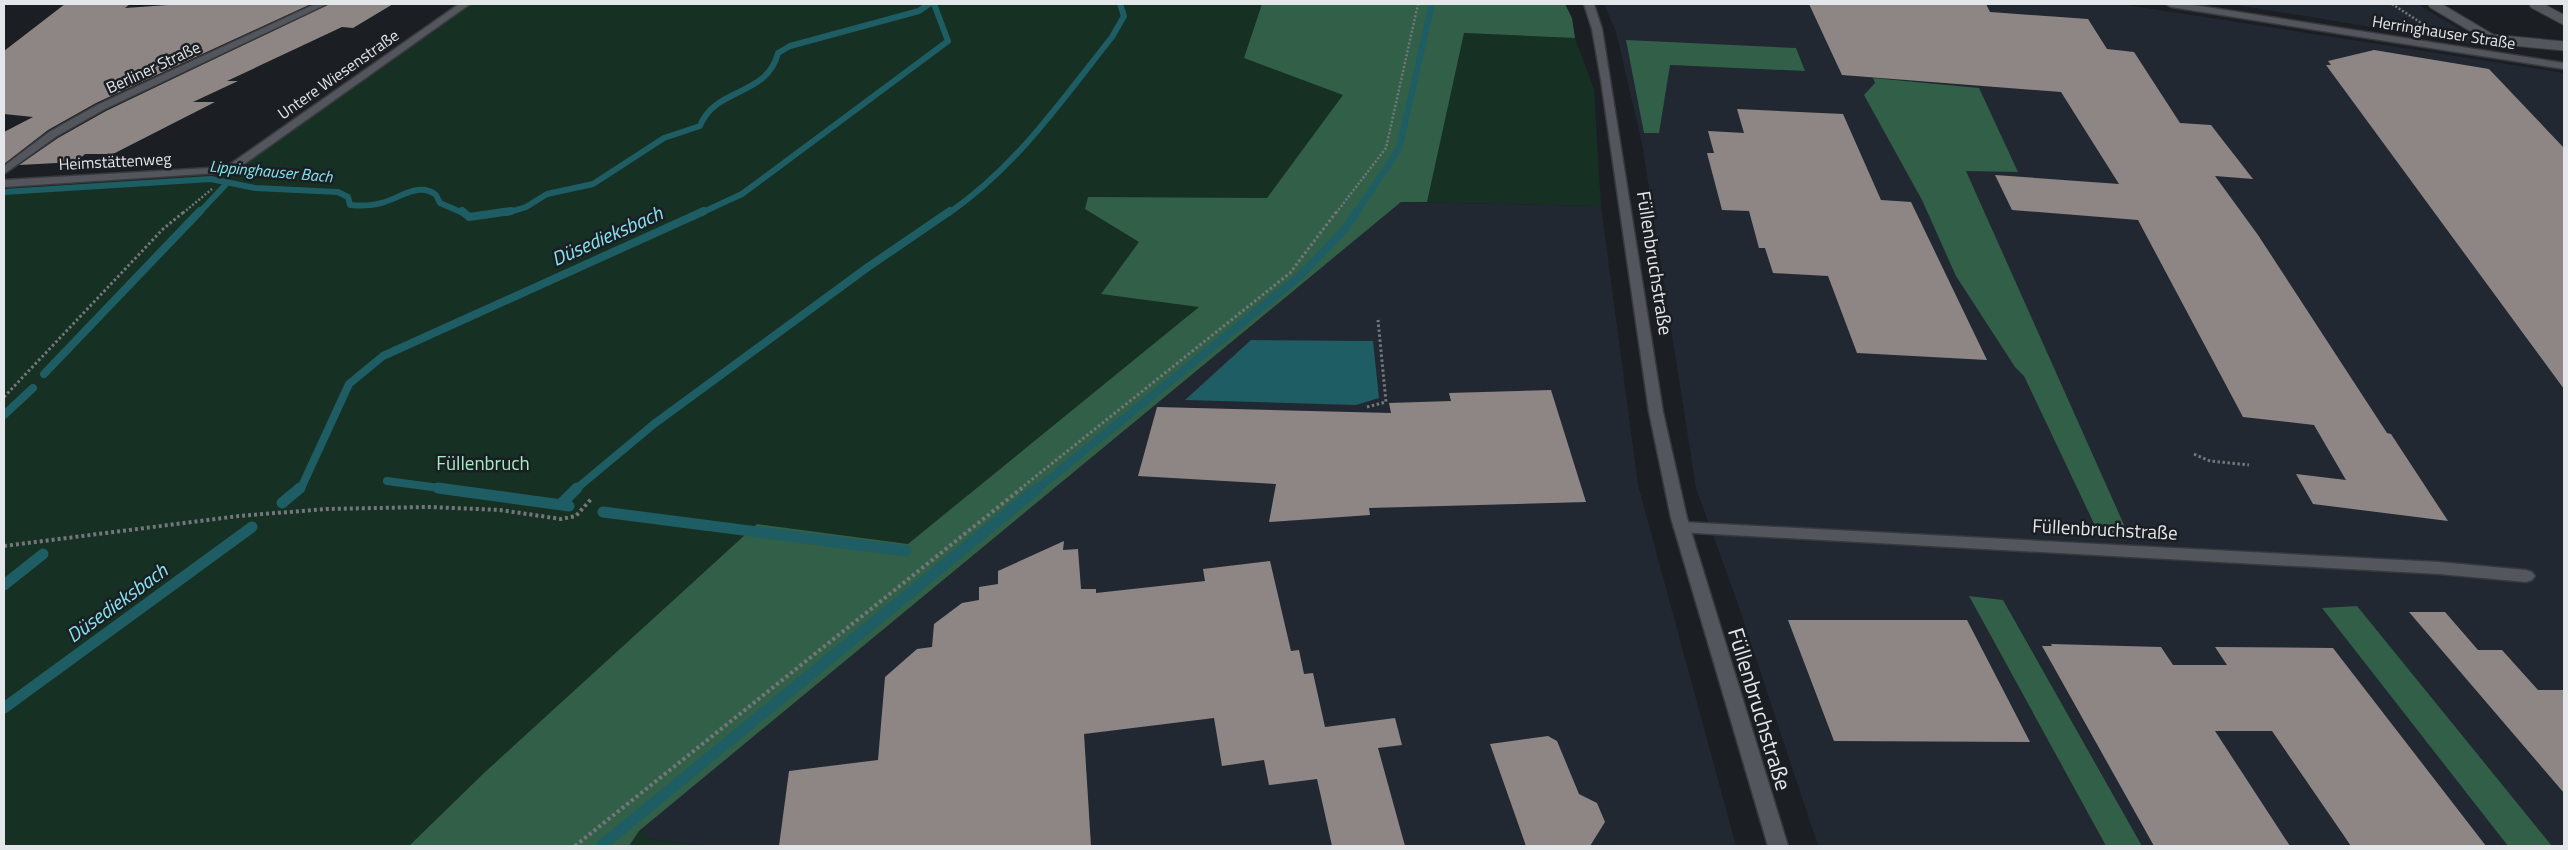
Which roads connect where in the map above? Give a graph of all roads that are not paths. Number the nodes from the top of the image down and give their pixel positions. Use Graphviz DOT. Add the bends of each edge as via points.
graph roads {
  1 [pos="322,4"];
  2 [pos="465,4"];
  3 [pos="1589,4"];
  4 [pos="2171,4"];
  5 [pos="2433,4"];
  6 [pos="2534,4"];
  7 [pos="2564,20"];
  8 [pos="2564,46"];
  9 [pos="2564,66"];
  10 [pos="229,170"];
  11 [pos="4,171"];
  12 [pos="4,184"];
  13 [pos="1682,528"];
  14 [pos="2526,576"];
  15 [pos="1778,846"];
  1 -- 11 [label="street, Berliner Straße" via="101,107 53,134"];
  2 -- 10 [label="street, Untere Wiesenstraße"];
  3 -- 13 [label="street, Füllenbruchstraße" via="1606,80 1656,412"];
  4 -- 9 [label="street, Herringhauser Straße"];
  5 -- 8 [label="lane" via="2492,39"];
  6 -- 7 [label="lane"];
  10 -- 12 [label="street, Heimstättenweg"];
  13 -- 14 [label="street, Füllenbruchstraße" via="2419,567"];
  13 -- 15 [label="street, Füllenbruchstraße"];
}
